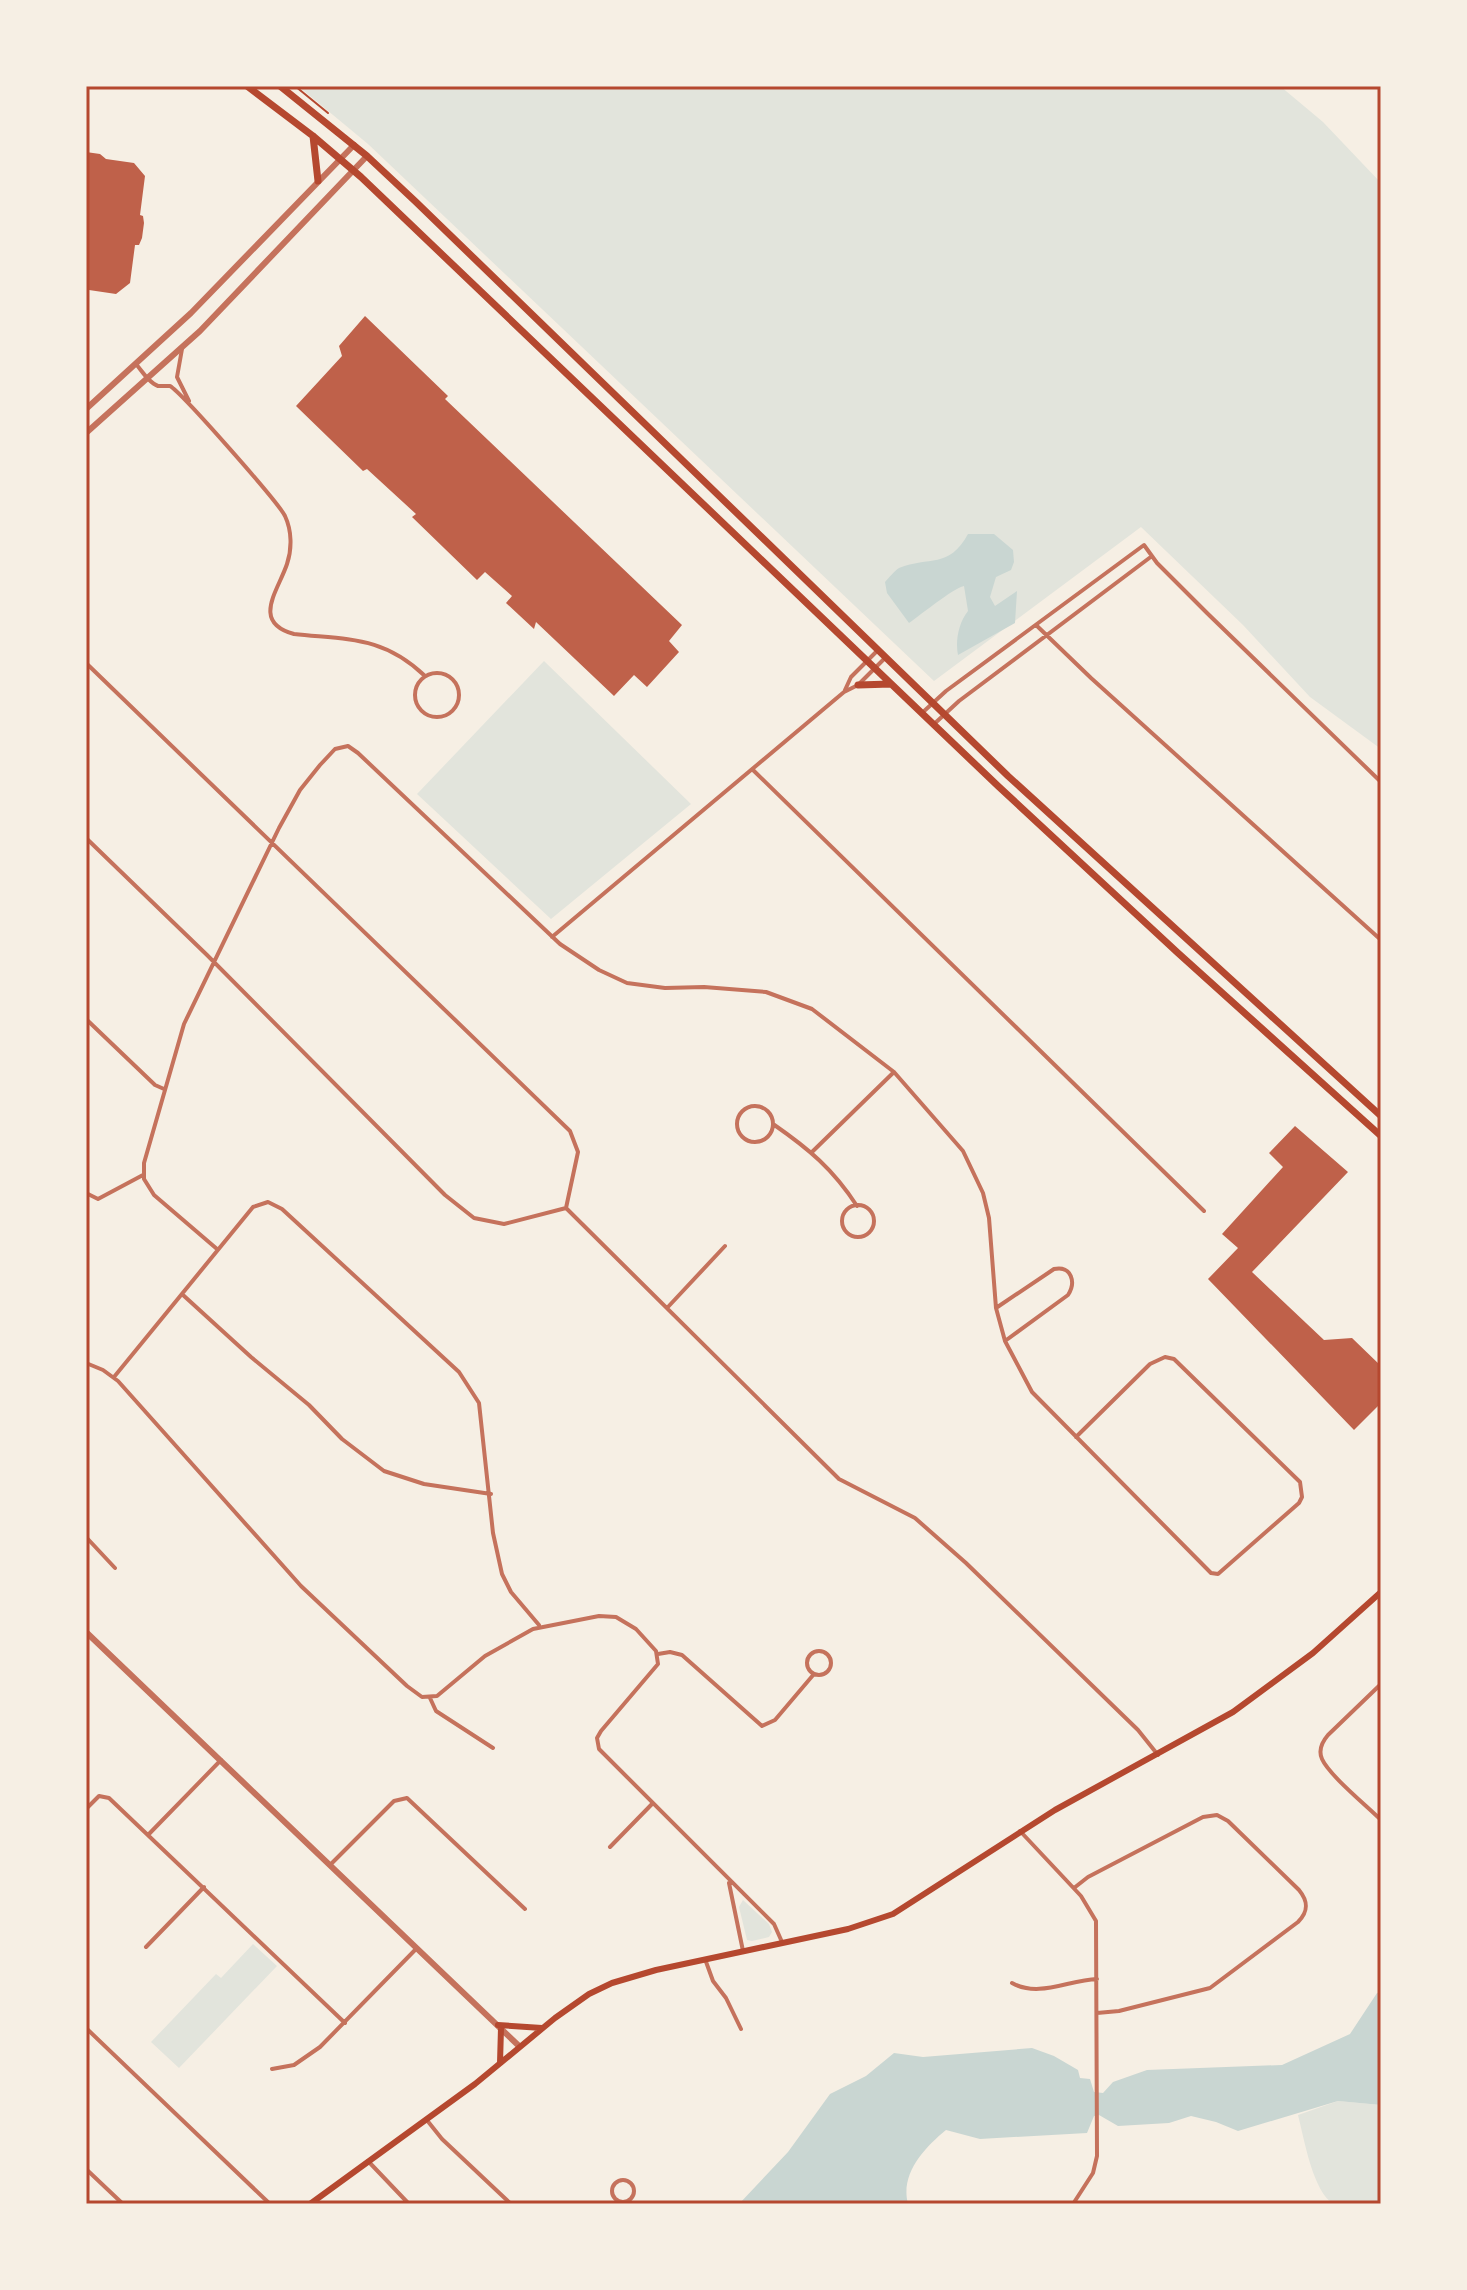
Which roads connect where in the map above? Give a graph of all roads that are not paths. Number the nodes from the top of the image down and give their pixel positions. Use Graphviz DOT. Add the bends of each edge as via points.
graph roads {
  1 [pos="247,86"];
  2 [pos="280,86"];
  3 [pos="313,136"];
  4 [pos="354,145"];
  5 [pos="367,156"];
  6 [pos="340,159"];
  7 [pos="354,171"];
  8 [pos="318,181"];
  9 [pos="182,349"];
  10 [pos="136,364"];
  11 [pos="177,377"];
  12 [pos="149,378"];
  13 [pos="167,386"];
  14 [pos="190,404"];
  15 [pos="86,409"];
  16 [pos="86,433"];
  17 [pos="1152,556"];
  18 [pos="1036,625"];
  19 [pos="1045,636"];
  20 [pos="878,650"];
  21 [pos="886,657"];
  22 [pos="867,661"];
  23 [pos="86,663"];
  24 [pos="875,668"];
  25 [pos="425,676"];
  26 [pos="891,684"];
  27 [pos="858,685"];
  28 [pos="844,692"];
  29 [pos="933,703"];
  30 [pos="922,714"];
  31 [pos="944,714"];
  32 [pos="933,725"];
  33 [pos="753,770"];
  34 [pos="1381,782"];
  35 [pos="86,838"];
  36 [pos="272,843"];
  37 [pos="552,937"];
  38 [pos="1381,940"];
  39 [pos="214,963"];
  40 [pos="86,1019"];
  41 [pos="894,1072"];
  42 [pos="164,1089"];
  43 [pos="1381,1116"];
  44 [pos="773,1124"];
  45 [pos="1381,1136"];
  46 [pos="812,1152"];
  47 [pos="143,1175"];
  48 [pos="86,1193"];
  49 [pos="857,1206"];
  50 [pos="566,1208"];
  51 [pos="1204,1211"];
  52 [pos="725,1246"];
  53 [pos="217,1249"];
  54 [pos="183,1295"];
  55 [pos="667,1308"];
  56 [pos="996,1308"];
  57 [pos="1005,1341"];
  58 [pos="86,1363"];
  59 [pos="114,1377"];
  60 [pos="1076,1437"];
  61 [pos="491,1494"];
  62 [pos="86,1537"];
  63 [pos="115,1568"];
  64 [pos="1381,1592"];
  65 [pos="539,1626"];
  66 [pos="86,1632"];
  67 [pos="658,1654"];
  68 [pos="814,1674"];
  69 [pos="1381,1684"];
  70 [pos="430,1698"];
  71 [pos="493,1748"];
  72 [pos="1158,1755"];
  73 [pos="221,1760"];
  74 [pos="652,1804"];
  75 [pos="86,1809"];
  76 [pos="1381,1820"];
  77 [pos="1020,1831"];
  78 [pos="148,1835"];
  79 [pos="610,1847"];
  80 [pos="331,1864"];
  81 [pos="729,1881"];
  82 [pos="204,1887"];
  83 [pos="1074,1888"];
  84 [pos="525,1909"];
  85 [pos="782,1942"];
  86 [pos="146,1947"];
  87 [pos="417,1947"];
  88 [pos="743,1951"];
  89 [pos="705,1959"];
  90 [pos="1097,1979"];
  91 [pos="1012,1983"];
  92 [pos="1097,2013"];
  93 [pos="345,2023"];
  94 [pos="499,2026"];
  95 [pos="86,2028"];
  96 [pos="542,2028"];
  97 [pos="741,2029"];
  98 [pos="519,2046"];
  99 [pos="500,2063"];
  100 [pos="272,2069"];
  101 [pos="426,2119"];
  102 [pos="368,2161"];
  103 [pos="86,2169"];
  104 [pos="618,2202"];
  105 [pos="123,2204"];
  106 [pos="270,2204"];
  107 [pos="310,2204"];
  108 [pos="409,2204"];
  109 [pos="511,2204"];
  110 [pos="1073,2204"];
  1 -- 3 [label="main road"];
  2 -- 4 [label="main road"];
  3 -- 6 [label="main road"];
  3 -- 8 [label="main road"];
  4 -- 5 [label="main road"];
  4 -- 6 [label="street"];
  5 -- 7 [label="street"];
  5 -- 20 [label="main road"];
  6 -- 7 [label="main road"];
  6 -- 8 [label="street"];
  7 -- 9 [label="street"];
  7 -- 22 [label="main road"];
  8 -- 10 [label="street"];
  9 -- 11 [label="street"];
  9 -- 12 [label="street"];
  10 -- 12 [label="street"];
  10 -- 15 [label="street"];
  11 -- 13 [label="street"];
  11 -- 14 [label="street"];
  12 -- 13 [label="street"];
  12 -- 16 [label="street"];
  13 -- 14 [label="street"];
  14 -- 25 [label="street" via="284,514 291,548 271,602 274,624 294,634 388,648"];
  17 -- 18 [label="street" via="1144,545"];
  17 -- 19 [label="street"];
  17 -- 34 [label="street"];
  18 -- 19 [label="street"];
  18 -- 29 [label="street"];
  19 -- 31 [label="street"];
  19 -- 38 [label="street"];
  20 -- 21 [label="main road"];
  20 -- 22 [label="street"];
  21 -- 24 [label="street"];
  21 -- 29 [label="main road"];
  22 -- 24 [label="main road"];
  22 -- 28 [label="street"];
  23 -- 36 [label="street"];
  24 -- 26 [label="main road"];
  24 -- 27 [label="street"];
  25 -- 25 [label="street" via="415,691 416,704 431,717 450,713 458,701 456,685 448,676"];
  26 -- 27 [label="main road"];
  26 -- 30 [label="main road"];
  27 -- 28 [label="street"];
  28 -- 33 [label="street"];
  29 -- 30 [label="street"];
  29 -- 31 [label="main road"];
  30 -- 32 [label="main road"];
  31 -- 32 [label="street"];
  31 -- 43 [label="main road"];
  32 -- 45 [label="main road"];
  33 -- 37 [label="street"];
  33 -- 51 [label="street"];
  35 -- 39 [label="street"];
  36 -- 37 [label="street" via="309,778 335,749 348,746"];
  36 -- 39 [label="street"];
  36 -- 50 [label="street" via="570,1131 578,1152"];
  37 -- 41 [label="street" via="627,983 766,992 812,1009"];
  39 -- 42 [label="street" via="184,1024"];
  39 -- 50 [label="street" via="474,1218 504,1224"];
  40 -- 42 [label="street"];
  41 -- 46 [label="street"];
  41 -- 56 [label="street" via="963,1151 983,1193"];
  42 -- 47 [label="street"];
  44 -- 44 [label="street" via="768,1111 756,1106 743,1111 737,1123 742,1136 755,1142 768,1137"];
  44 -- 46 [label="street"];
  46 -- 49 [label="street" via="840,1179"];
  47 -- 48 [label="street" via="98,1199"];
  47 -- 53 [label="street" via="158,1199"];
  49 -- 49 [label="street" via="845,1212 843,1226 852,1236 872,1228 874,1219"];
  50 -- 55 [label="street"];
  52 -- 55 [label="street"];
  53 -- 54 [label="street"];
  53 -- 61 [label="street" via="253,1207 268,1202 282,1209 459,1372 479,1403"];
  54 -- 59 [label="street"];
  54 -- 61 [label="street" via="384,1471 424,1484"];
  55 -- 72 [label="street" via="839,1479 915,1518 966,1563"];
  56 -- 57 [label="street"];
  56 -- 57 [label="street" via="1054,1269 1068,1271 1072,1278 1068,1295"];
  57 -- 60 [label="street" via="1032,1392"];
  58 -- 59 [label="street"];
  59 -- 70 [label="street" via="301,1586 407,1686"];
  60 -- 60 [label="street" via="1211,1573 1218,1574 1302,1497 1300,1482 1174,1359 1150,1364"];
  61 -- 65 [label="street" via="504,1580"];
  62 -- 63 [label="street"];
  64 -- 72 [label="main road" via="1263,1691"];
  65 -- 67 [label="street" via="610,1616 630,1625"];
  65 -- 70 [label="street" via="492,1651 445,1692"];
  66 -- 73 [label="street"];
  67 -- 68 [label="street" via="682,1655 762,1726 775,1720"];
  67 -- 74 [label="street" via="658,1664 601,1731 597,1743"];
  68 -- 68 [label="street" via="830,1669 825,1653 809,1658"];
  69 -- 76 [label="street" via="1328,1735 1320,1752 1327,1766"];
  70 -- 71 [label="street" via="439,1714"];
  72 -- 77 [label="main road"];
  73 -- 78 [label="street"];
  73 -- 80 [label="street"];
  74 -- 79 [label="street"];
  74 -- 81 [label="street"];
  75 -- 78 [label="street" via="101,1795 109,1798"];
  77 -- 83 [label="street"];
  77 -- 85 [label="main road" via="893,1914"];
  78 -- 82 [label="street"];
  80 -- 84 [label="street" via="394,1801 407,1798"];
  80 -- 87 [label="street"];
  81 -- 85 [label="street" via="774,1924"];
  81 -- 88 [label="street"];
  82 -- 86 [label="street"];
  82 -- 93 [label="street"];
  83 -- 90 [label="street" via="1096,1921"];
  83 -- 92 [label="street" via="1203,1817 1217,1815 1299,1890 1306,1904 1298,1922 1215,1986"];
  85 -- 88 [label="main road"];
  87 -- 93 [label="street"];
  87 -- 94 [label="street"];
  88 -- 89 [label="main road"];
  89 -- 96 [label="main road" via="604,1986"];
  89 -- 97 [label="street"];
  90 -- 91 [label="street" via="1033,1990"];
  90 -- 92 [label="street"];
  92 -- 110 [label="street" via="1095,2168"];
  93 -- 100 [label="street" via="301,2061"];
  94 -- 96 [label="main road"];
  94 -- 98 [label="street"];
  94 -- 99 [label="main road"];
  95 -- 106 [label="street"];
  96 -- 98 [label="main road"];
  98 -- 99 [label="main road"];
  99 -- 101 [label="main road"];
  101 -- 102 [label="main road"];
  101 -- 109 [label="street"];
  102 -- 107 [label="main road"];
  102 -- 108 [label="street"];
  103 -- 105 [label="street"];
  104 -- 104 [label="street" via="629,2201 634,2194 628,2181 613,2185"];
}
